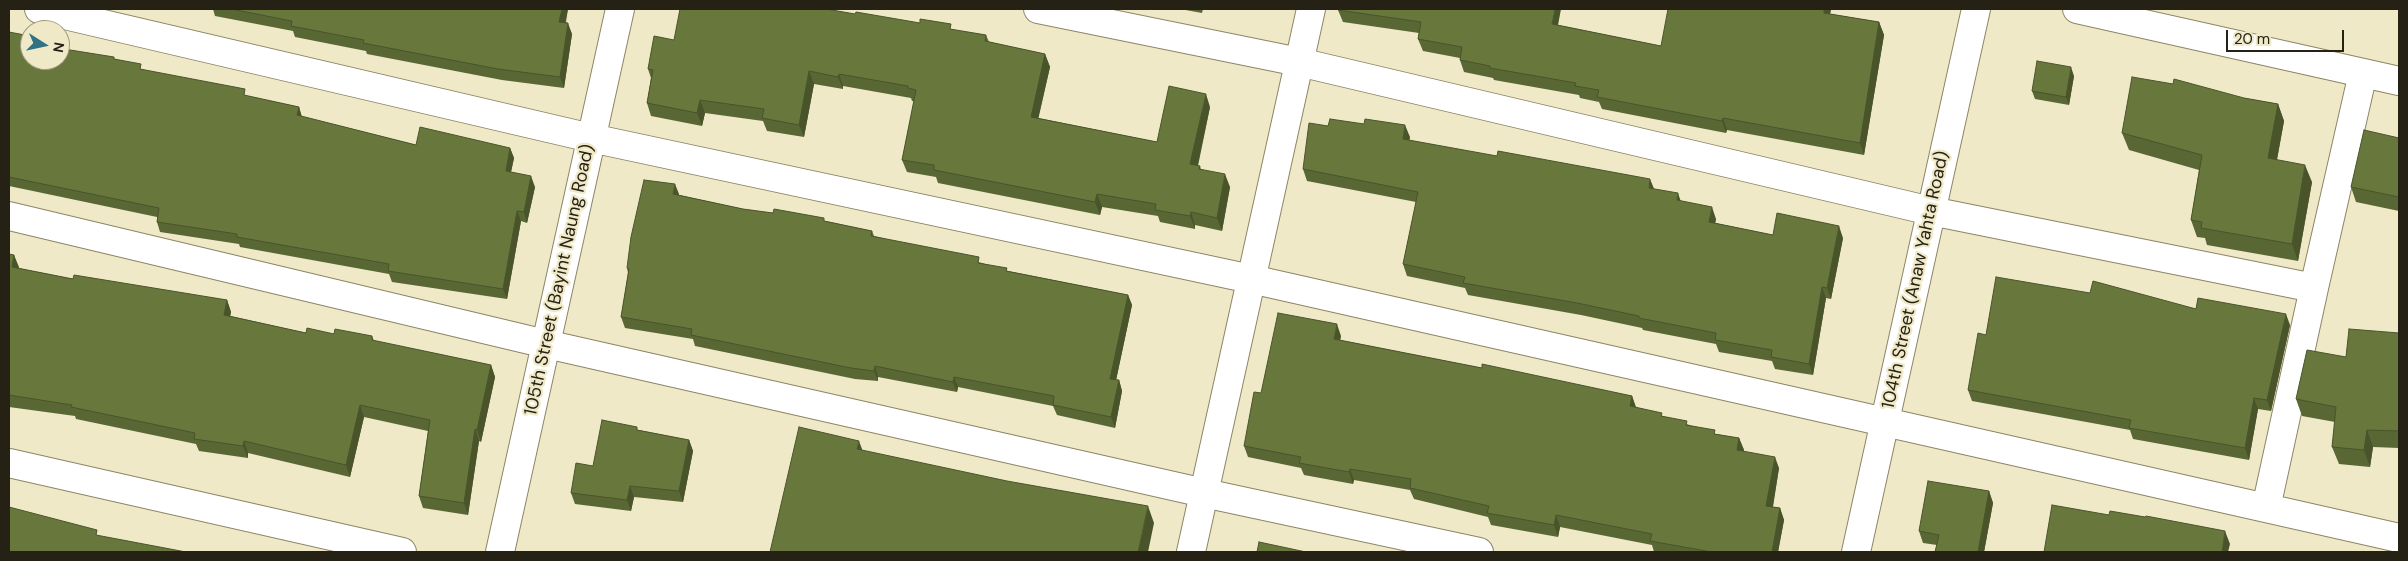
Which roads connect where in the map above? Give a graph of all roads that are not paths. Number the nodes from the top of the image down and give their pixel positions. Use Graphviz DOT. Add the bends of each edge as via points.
graph roads {
  1 [pos="39,9"];
  2 [pos="620,9"];
  3 [pos="1038,9"];
  4 [pos="1311,9"];
  5 [pos="1976,9"];
  6 [pos="2077,9"];
  7 [pos="1299,62"];
  8 [pos="2362,73"];
  9 [pos="2399,81"];
  10 [pos="591,138"];
  11 [pos="1931,211"];
  12 [pos="9,216"];
  13 [pos="1252,279"];
  14 [pos="2314,288"];
  15 [pos="546,344"];
  16 [pos="1885,420"];
  17 [pos="9,463"];
  18 [pos="1204,493"];
  19 [pos="2266,508"];
  20 [pos="2399,538"];
  21 [pos="402,552"];
  22 [pos="500,552"];
  23 [pos="1191,552"];
  24 [pos="1479,552"];
  25 [pos="1856,552"];
  1 -- 10 [label="street"];
  2 -- 10 [label="street, 105th Street (Bayint Naung Road)"];
  3 -- 7 [label="street"];
  4 -- 7 [label="street"];
  5 -- 11 [label="street, 104th Street (Anaw Yahta Road)"];
  6 -- 8 [label="street"];
  7 -- 11 [label="street"];
  7 -- 13 [label="street"];
  8 -- 9 [label="street"];
  8 -- 14 [label="street"];
  10 -- 13 [label="street"];
  10 -- 15 [label="street, 105th Street (Bayint Naung Road)"];
  11 -- 14 [label="street"];
  11 -- 16 [label="street, 104th Street (Anaw Yahta Road)"];
  12 -- 15 [label="street"];
  13 -- 16 [label="street"];
  13 -- 18 [label="street"];
  14 -- 19 [label="street"];
  15 -- 18 [label="street"];
  15 -- 22 [label="street, 105th Street (Bayint Naung Road)"];
  16 -- 19 [label="street"];
  16 -- 25 [label="street, 104th Street (Anaw Yahta Road)"];
  17 -- 21 [label="street"];
  18 -- 23 [label="street"];
  18 -- 24 [label="street"];
  19 -- 20 [label="street"];
}
